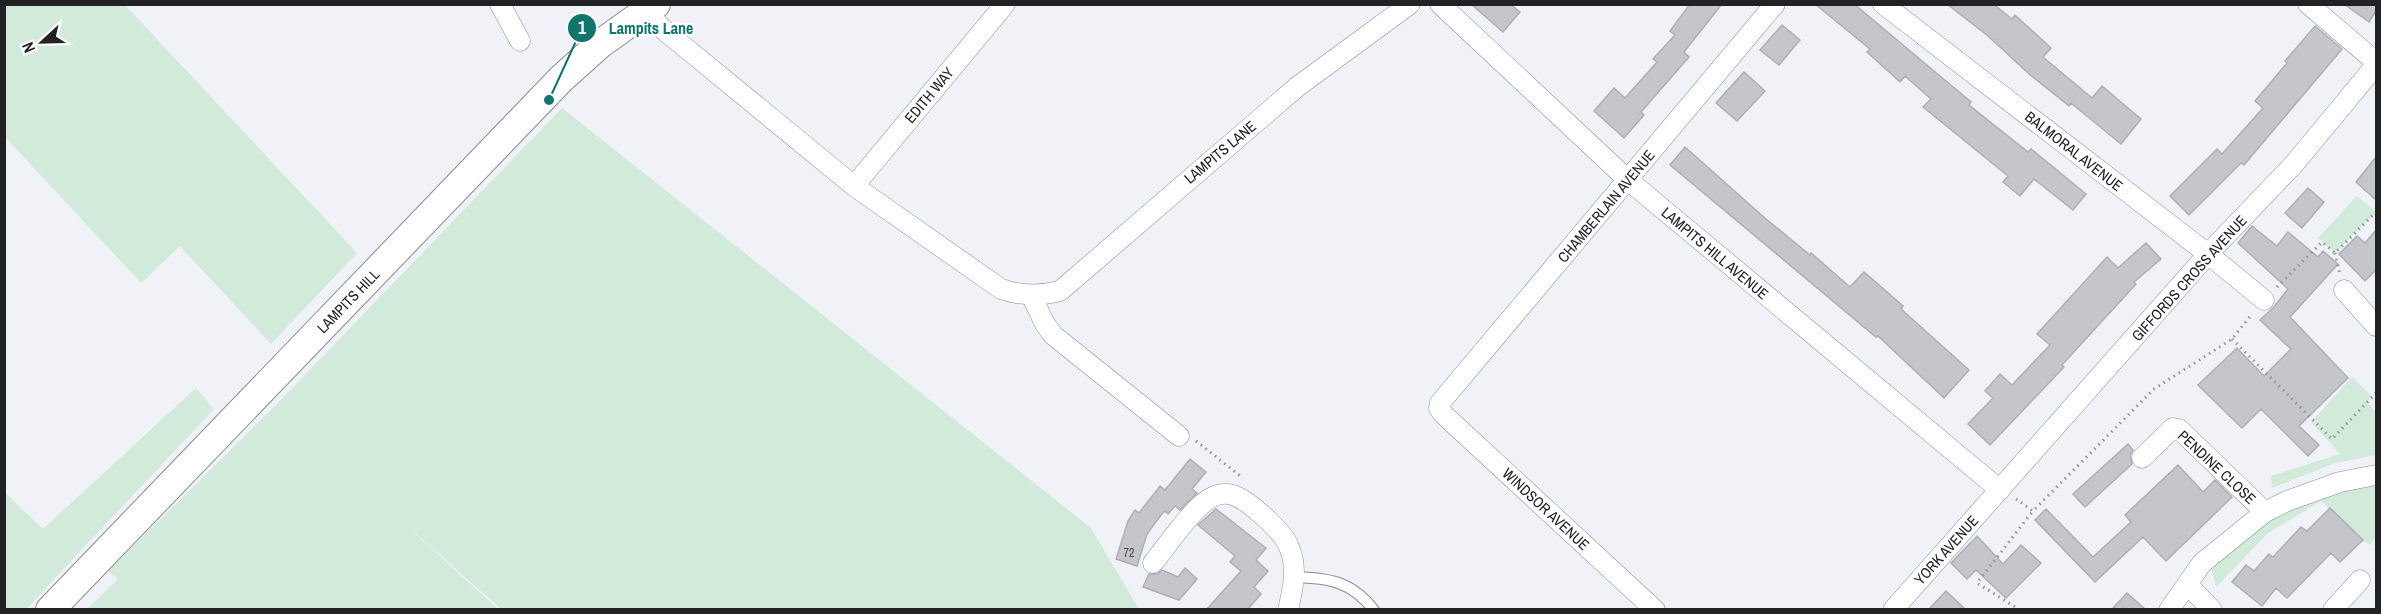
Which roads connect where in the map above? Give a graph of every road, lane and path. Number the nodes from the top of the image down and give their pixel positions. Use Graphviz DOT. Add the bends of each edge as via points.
graph roads {
  1 [pos="500,4"];
  2 [pos="1005,4"];
  3 [pos="1410,4"];
  4 [pos="1440,4"];
  5 [pos="1775,4"];
  6 [pos="1883,4"];
  7 [pos="2308,4"];
  8 [pos="651,8"];
  9 [pos="519,41"];
  10 [pos="2376,64"];
  11 [pos="1628,180"];
  12 [pos="854,186"];
  13 [pos="2376,217"];
  14 [pos="2208,254"];
  15 [pos="2344,290"];
  16 [pos="1031,295"];
  17 [pos="2264,300"];
  18 [pos="2376,326"];
  19 [pos="2232,339"];
  20 [pos="2376,393"];
  21 [pos="1439,408"];
  22 [pos="1179,436"];
  23 [pos="2142,458"];
  24 [pos="2376,475"];
  25 [pos="1248,482"];
  26 [pos="2000,489"];
  27 [pos="2033,511"];
  28 [pos="2265,512"];
  29 [pos="1153,563"];
  30 [pos="1294,577"];
  31 [pos="2360,580"];
  32 [pos="2187,584"];
  33 [pos="50,609"];
  34 [pos="1288,609"];
  35 [pos="1374,609"];
  36 [pos="1654,609"];
  37 [pos="1893,609"];
  38 [pos="2020,609"];
  39 [pos="2169,609"];
  40 [pos="2212,609"];
  41 [pos="2333,609"];
  1 -- 9 [label="street"];
  2 -- 12 [label="street, EDITH WAY"];
  3 -- 16 [label="street, LAMPITS LANE" via="1297,87 1060,291"];
  4 -- 11 [label="street, LAMPITS HILL AVENUE"];
  5 -- 11 [label="street, CHAMBERLAIN AVENUE"];
  6 -- 14 [label="street, BALMORAL AVENUE"];
  7 -- 10 [label="street"];
  8 -- 12 [label="street, LAMPITS LANE" via="665,32"];
  8 -- 33 [label="main road, LAMPITS HILL" via="600,44 561,79"];
  10 -- 14 [label="street, GIFFORDS CROSS AVENUE" via="2294,164"];
  11 -- 21 [label="street, CHAMBERLAIN AVENUE"];
  11 -- 26 [label="street, LAMPITS HILL AVENUE"];
  12 -- 16 [label="street, LAMPITS LANE" via="1001,289"];
  13 -- 17 [label="path" via="2373,215 2335,253 2322,242"];
  14 -- 17 [label="street, BALMORAL AVENUE"];
  14 -- 26 [label="street, GIFFORDS CROSS AVENUE"];
  15 -- 18 [label="street"];
  16 -- 22 [label="street" via="1053,335"];
  17 -- 19 [label="path"];
  19 -- 20 [label="path" via="2332,439"];
  19 -- 27 [label="path" via="2154,389"];
  21 -- 36 [label="street, WINDSOR AVENUE"];
  22 -- 25 [label="path" via="1188,435"];
  23 -- 28 [label="street, PENDINE CLOSE" via="2173,428 2179,429"];
  24 -- 28 [label="street" via="2340,482"];
  26 -- 27 [label="path"];
  26 -- 37 [label="street, YORK AVENUE"];
  27 -- 38 [label="path" via="1977,583"];
  28 -- 32 [label="street" via="2202,563"];
  29 -- 30 [label="street" via="1199,506 1221,494 1233,495 1282,533 1290,548"];
  30 -- 34 [label="street"];
  30 -- 35 [label="lane" via="1345,584"];
  31 -- 41 [label="street"];
  32 -- 39 [label="street"];
  32 -- 40 [label="street"];
}
